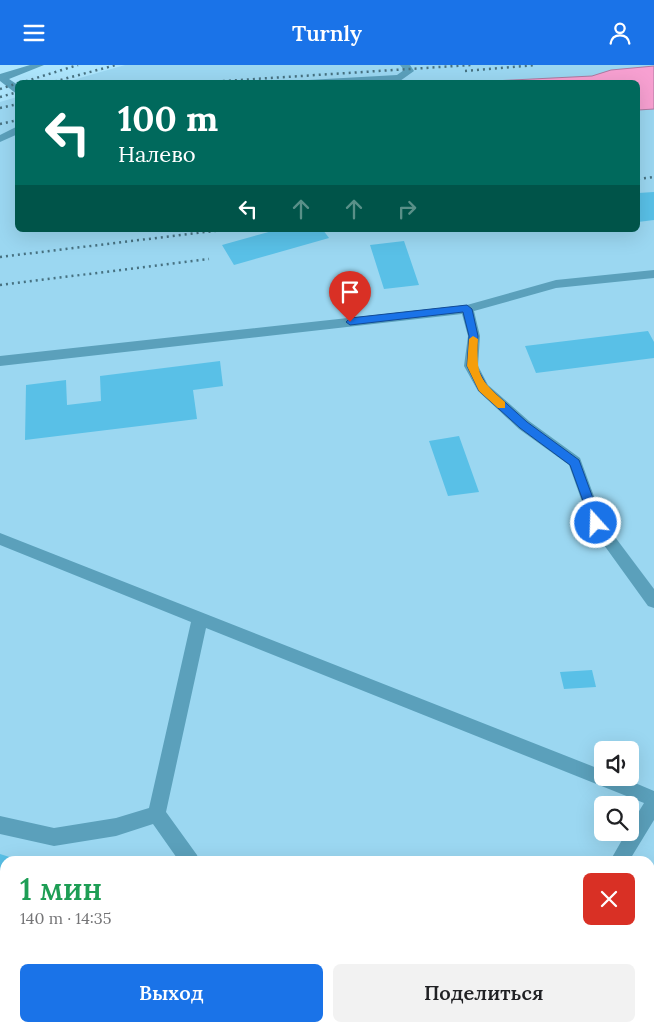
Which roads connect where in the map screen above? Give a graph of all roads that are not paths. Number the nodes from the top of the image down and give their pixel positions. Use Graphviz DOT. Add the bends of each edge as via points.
graph roads {
  1 [pos="39,65"];
  2 [pos="405,65"];
  3 [pos="0,77"];
  4 [pos="363,80"];
  5 [pos="15,88"];
  6 [pos="15,131"];
  7 [pos="0,139"];
  8 [pos="654,274"];
  9 [pos="467,309"];
  10 [pos="0,361"];
  11 [pos="0,539"];
  12 [pos="654,601"];
  13 [pos="200,618"];
  14 [pos="654,799"];
  15 [pos="654,803"];
  16 [pos="157,814"];
  17 [pos="0,825"];
  18 [pos="186,856"];
  19 [pos="622,856"];
  1 -- 3 [label="lane"];
  2 -- 4 [label="lane" via="409,71 400,78"];
  3 -- 5 [label="lane"];
  6 -- 7 [label="lane"];
  8 -- 9 [label="lane" via="556,284"];
  9 -- 10 [label="lane"];
  9 -- 12 [label="lane" via="474,336 472,366 483,388 524,425 575,462 596,523"];
  11 -- 13 [label="lane"];
  13 -- 14 [label="lane"];
  13 -- 16 [label="lane"];
  15 -- 19 [label="lane"];
  16 -- 17 [label="lane" via="116,827 54,837"];
  16 -- 18 [label="lane"];
}
